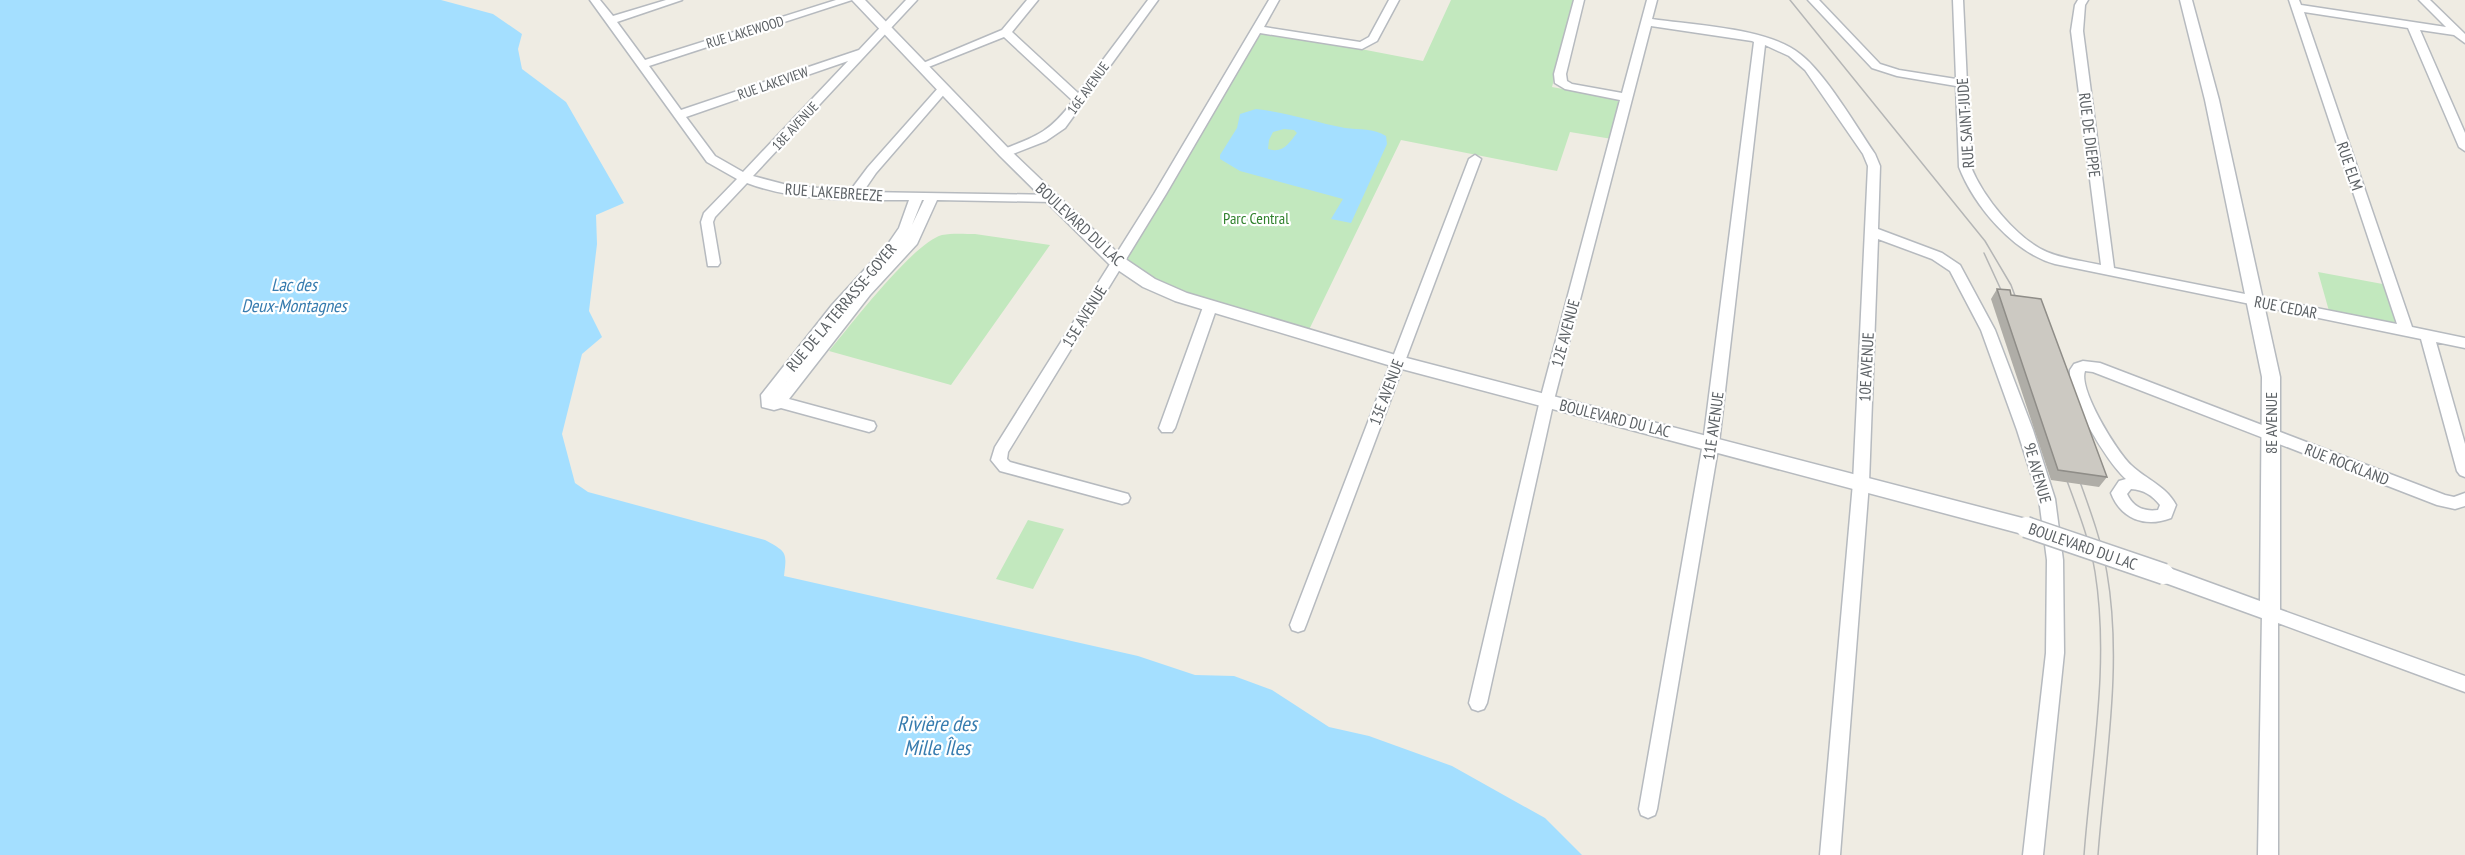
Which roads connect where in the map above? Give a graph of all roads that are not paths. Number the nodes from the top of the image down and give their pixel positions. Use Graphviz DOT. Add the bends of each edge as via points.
graph roads {
  1 [pos="595,0"];
  2 [pos="677,0"];
  3 [pos="847,0"];
  4 [pos="858,0"];
  5 [pos="912,0"];
  6 [pos="1033,0"];
  7 [pos="1153,0"];
  8 [pos="1274,0"];
  9 [pos="1394,0"];
  10 [pos="1579,0"];
  11 [pos="1652,0"];
  12 [pos="1814,0"];
  13 [pos="1958,0"];
  14 [pos="2083,0"];
  15 [pos="2186,0"];
  16 [pos="2424,0"];
  17 [pos="2295,4"];
  18 [pos="609,21"];
  19 [pos="1648,22"];
  20 [pos="2412,25"];
  21 [pos="885,29"];
  22 [pos="1257,29"];
  23 [pos="1006,32"];
  24 [pos="2457,32"];
  25 [pos="2465,40"];
  26 [pos="1761,41"];
  27 [pos="867,51"];
  28 [pos="642,65"];
  29 [pos="922,66"];
  30 [pos="1961,83"];
  31 [pos="943,89"];
  32 [pos="1628,98"];
  33 [pos="1079,100"];
  34 [pos="679,115"];
  35 [pos="2465,147"];
  36 [pos="1005,153"];
  37 [pos="1475,159"];
  38 [pos="746,179"];
  39 [pos="855,195"];
  40 [pos="916,196"];
  41 [pos="932,196"];
  42 [pos="962,196"];
  43 [pos="1053,198"];
  44 [pos="923,219"];
  45 [pos="1872,232"];
  46 [pos="1118,262"];
  47 [pos="713,263"];
  48 [pos="2108,270"];
  49 [pos="2254,300"];
  50 [pos="1210,307"];
  51 [pos="2406,331"];
  52 [pos="2427,335"];
  53 [pos="2465,343"];
  54 [pos="1398,362"];
  55 [pos="1547,400"];
  56 [pos="779,402"];
  57 [pos="869,426"];
  58 [pos="1167,428"];
  59 [pos="2271,435"];
  60 [pos="1711,442"];
  61 [pos="2114,456"];
  62 [pos="2465,471"];
  63 [pos="1861,483"];
  64 [pos="2146,485"];
  65 [pos="2119,493"];
  66 [pos="1122,498"];
  67 [pos="2465,499"];
  68 [pos="2270,613"];
  69 [pos="1298,625"];
  70 [pos="2465,684"];
  71 [pos="1478,703"];
  72 [pos="1648,809"];
  73 [pos="1830,855"];
  74 [pos="2033,855"];
  75 [pos="2268,855"];
  1 -- 18 [label="street, RUE LAKEBREEZE"];
  2 -- 18 [label="street"];
  3 -- 28 [label="street, RUE LAKEWOOD"];
  4 -- 21 [label="street, BOULEVARD DU LAC"];
  5 -- 21 [label="street, 18E AVENUE"];
  6 -- 23 [label="street"];
  7 -- 33 [label="street, 16E AVENUE"];
  8 -- 22 [label="street, 15E AVENUE"];
  9 -- 22 [label="street" via="1373,39 1362,46"];
  10 -- 32 [label="street" via="1561,83"];
  11 -- 19 [label="street, 12E AVENUE"];
  12 -- 30 [label="street" via="1876,66"];
  13 -- 30 [label="street, RUE SAINT-JUDE"];
  14 -- 48 [label="street, RUE DE DIEPPE" via="2077,31"];
  15 -- 49 [label="street, 8E AVENUE" via="2212,100"];
  16 -- 24 [label="street"];
  17 -- 20 [label="street"];
  17 -- 51 [label="street, RUE ELM"];
  18 -- 28 [label="street, RUE LAKEBREEZE"];
  19 -- 26 [label="street, 10E AVENUE"];
  19 -- 32 [label="street, 12E AVENUE"];
  20 -- 24 [label="street"];
  20 -- 35 [label="street"];
  21 -- 27 [label="street, 18E AVENUE"];
  21 -- 29 [label="street, BOULEVARD DU LAC"];
  22 -- 46 [label="street, 15E AVENUE"];
  23 -- 29 [label="street"];
  23 -- 33 [label="street"];
  24 -- 25 [label="street"];
  26 -- 45 [label="street, 10E AVENUE" via="1787,50 1809,68 1869,154 1874,166"];
  26 -- 60 [label="street, 11E AVENUE"];
  27 -- 34 [label="street, RUE LAKEVIEW"];
  27 -- 38 [label="street, 18E AVENUE"];
  28 -- 34 [label="street, RUE LAKEBREEZE"];
  29 -- 31 [label="street, BOULEVARD DU LAC"];
  30 -- 48 [label="street, RUE SAINT-JUDE" via="1965,167 2006,228 2037,255"];
  31 -- 36 [label="street, BOULEVARD DU LAC"];
  31 -- 39 [label="street"];
  32 -- 55 [label="street, 12E AVENUE"];
  33 -- 36 [label="street, 16E AVENUE" via="1053,131"];
  34 -- 38 [label="street, RUE LAKEBREEZE" via="711,159 723,170"];
  36 -- 43 [label="street, BOULEVARD DU LAC"];
  37 -- 54 [label="street, 13E AVENUE"];
  38 -- 39 [label="street, RUE LAKEBREEZE" via="780,189"];
  38 -- 47 [label="street, 18E AVENUE" via="709,216"];
  39 -- 40 [label="street, RUE LAKEBREEZE"];
  40 -- 41 [label="street, RUE LAKEBREEZE"];
  40 -- 56 [label="street, RUE DE LA TERRASSE-GOYER" via="905,228 893,247 837,308 768,395 767,403"];
  41 -- 42 [label="street, RUE LAKEBREEZE"];
  41 -- 44 [label="street, RUE DE LA TERRASSE-GOYER"];
  42 -- 43 [label="street, RUE LAKEBREEZE"];
  42 -- 44 [label="street, RUE DE LA TERRASSE-GOYER"];
  43 -- 46 [label="street, BOULEVARD DU LAC"];
  44 -- 56 [label="street, RUE DE LA TERRASSE-GOYER" via="912,241 865,292"];
  45 -- 63 [label="street, 10E AVENUE"];
  45 -- 74 [label="street, 9E AVENUE" via="1937,256 1955,268 1988,330 2046,499 2055,560 2055,652"];
  46 -- 50 [label="street, BOULEVARD DU LAC" via="1149,282"];
  46 -- 66 [label="street, 15E AVENUE" via="1000,451 999,460 1005,467"];
  48 -- 49 [label="street, RUE CEDAR"];
  49 -- 51 [label="street, RUE CEDAR"];
  49 -- 59 [label="street, 8E AVENUE" via="2271,377"];
  50 -- 54 [label="street, BOULEVARD DU LAC"];
  50 -- 58 [label="street"];
  51 -- 52 [label="street, RUE CEDAR"];
  52 -- 53 [label="street, RUE CEDAR"];
  52 -- 62 [label="street"];
  54 -- 55 [label="street, BOULEVARD DU LAC"];
  54 -- 69 [label="street, 13E AVENUE"];
  55 -- 60 [label="street, BOULEVARD DU LAC"];
  55 -- 71 [label="street, 12E AVENUE"];
  56 -- 57 [label="street"];
  59 -- 61 [label="street, RUE ROCKLAND" via="2095,367 2078,368 2077,382 2089,412"];
  59 -- 67 [label="street, RUE ROCKLAND" via="2443,501 2455,503"];
  59 -- 68 [label="street, 8E AVENUE"];
  60 -- 63 [label="street, BOULEVARD DU LAC"];
  60 -- 72 [label="street, 11E AVENUE"];
  61 -- 64 [label="street"];
  61 -- 65 [label="street"];
  63 -- 68 [label="street, BOULEVARD DU LAC, bridge" via="2026,526"];
  63 -- 73 [label="street, 10E AVENUE"];
  64 -- 65 [label="street" via="2131,483 2120,488"];
  64 -- 65 [label="street" via="2165,500 2165,514 2153,518 2138,514 2124,504"];
  68 -- 70 [label="street, BOULEVARD DU LAC"];
  68 -- 75 [label="street, 8E AVENUE"];
}
